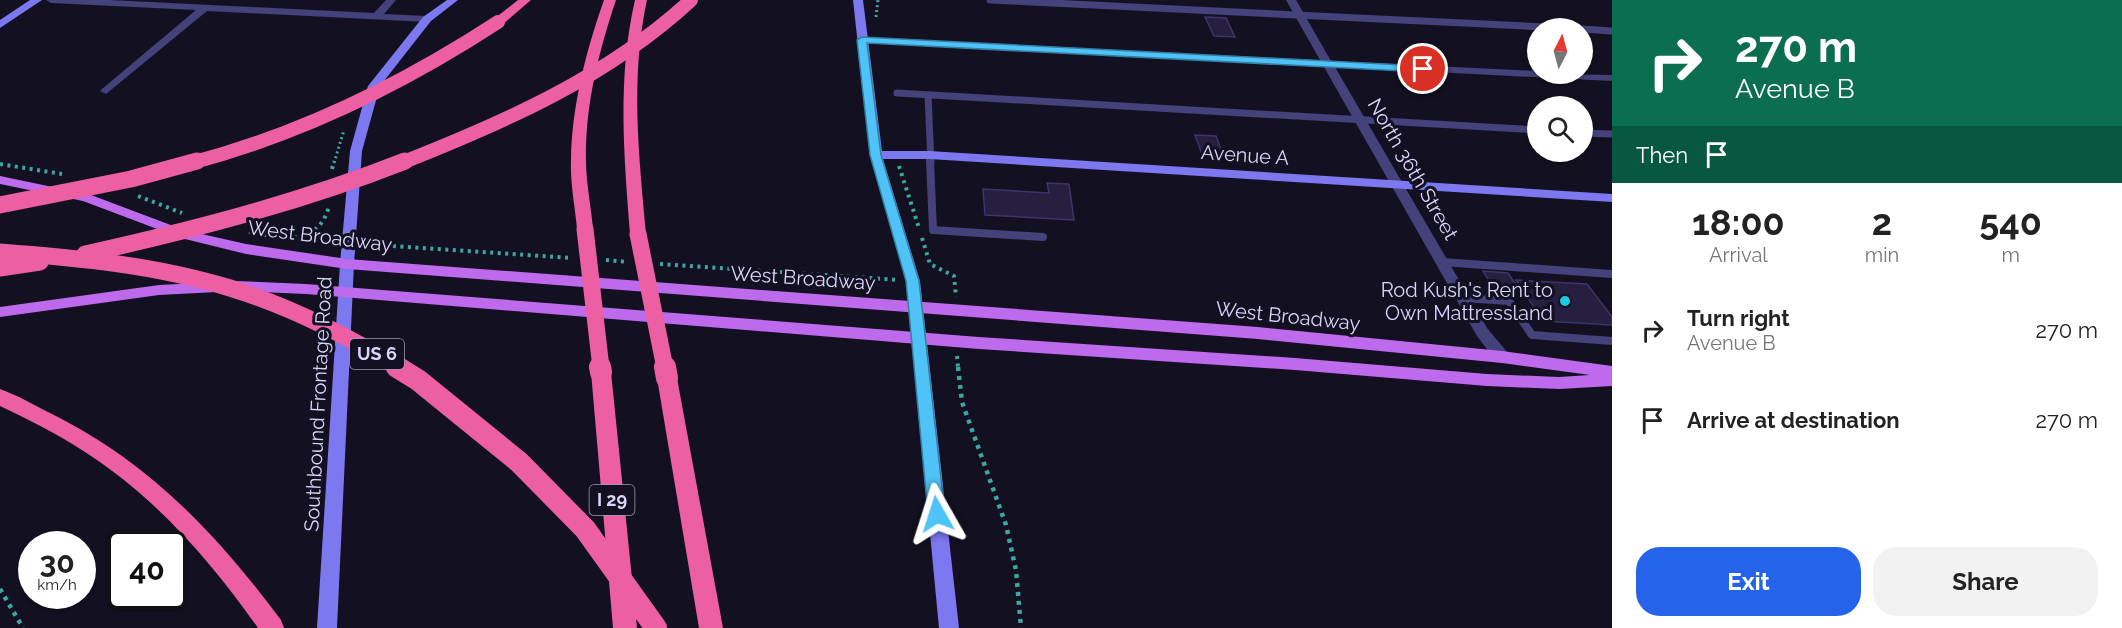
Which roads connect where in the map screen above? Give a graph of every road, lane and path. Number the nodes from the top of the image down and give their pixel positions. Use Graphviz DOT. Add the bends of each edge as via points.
graph roads {
  1 [pos="37,0"];
  2 [pos="51,0"];
  3 [pos="392,0"];
  4 [pos="453,0"];
  5 [pos="525,0"];
  6 [pos="610,0"];
  7 [pos="641,0"];
  8 [pos="691,0"];
  9 [pos="858,0"];
  10 [pos="990,0"];
  11 [pos="1291,0"];
  12 [pos="206,8"];
  13 [pos="1300,15"];
  14 [pos="377,16"];
  15 [pos="427,20"];
  16 [pos="0,25"];
  17 [pos="1527,26"];
  18 [pos="1593,30"];
  19 [pos="1612,31"];
  20 [pos="862,40"];
  21 [pos="1328,64"];
  22 [pos="1612,78"];
  23 [pos="106,91"];
  24 [pos="897,93"];
  25 [pos="928,95"];
  26 [pos="1360,120"];
  27 [pos="1527,129"];
  28 [pos="1593,133"];
  29 [pos="1612,134"];
  30 [pos="876,155"];
  31 [pos="929,155"];
  32 [pos="0,164"];
  33 [pos="333,166"];
  34 [pos="70,176"];
  35 [pos="332,178"];
  36 [pos="0,180"];
  37 [pos="1398,185"];
  38 [pos="131,193"];
  39 [pos="1612,198"];
  40 [pos="329,201"];
  41 [pos="0,205"];
  42 [pos="185,214"];
  43 [pos="241,230"];
  44 [pos="1042,237"];
  45 [pos="0,252"];
  46 [pos="1442,262"];
  47 [pos="347,264"];
  48 [pos="0,268"];
  49 [pos="1610,276"];
  50 [pos="346,292"];
  51 [pos="1463,298"];
  52 [pos="916,308"];
  53 [pos="0,312"];
  54 [pos="917,338"];
  55 [pos="1612,341"];
  56 [pos="1502,357"];
  57 [pos="1612,372"];
  58 [pos="1612,380"];
  59 [pos="0,397"];
  60 [pos="0,589"];
  61 [pos="21,627"];
  62 [pos="272,628"];
  63 [pos="327,628"];
  64 [pos="625,628"];
  65 [pos="656,628"];
  66 [pos="711,628"];
  67 [pos="949,628"];
  1 -- 16 [label="street"];
  2 -- 12 [label="street"];
  3 -- 14 [label="street"];
  4 -- 15 [label="street, Southbound Frontage Road"];
  5 -- 41 [label="highway, bridge" via="462,47 406,80 321,118 225,152 121,181"];
  6 -- 64 [label="highway, I 29, bridge" via="598,32 583,99 578,160"];
  7 -- 66 [label="highway, bridge" via="633,31 628,104 638,234 668,378"];
  8 -- 48 [label="highway, bridge" via="641,43 578,84 511,117 377,173 256,214 166,237"];
  9 -- 20 [label="street"];
  10 -- 13 [label="lane"];
  11 -- 13 [label="street, North 36th Street"];
  12 -- 14 [label="street"];
  12 -- 23 [label="street"];
  13 -- 17 [label="lane"];
  13 -- 21 [label="street, North 36th Street"];
  14 -- 15 [label="street"];
  15 -- 47 [label="street, Southbound Frontage Road" via="374,87 356,151"];
  18 -- 19 [label="lane"];
  20 -- 21 [label="street"];
  20 -- 30 [label="street"];
  21 -- 22 [label="street"];
  21 -- 26 [label="street, North 36th Street"];
  24 -- 25 [label="lane"];
  25 -- 26 [label="lane"];
  25 -- 31 [label="lane"];
  26 -- 27 [label="lane"];
  26 -- 37 [label="street, North 36th Street"];
  28 -- 29 [label="lane"];
  30 -- 31 [label="street, Avenue A"];
  30 -- 52 [label="street" via="913,281"];
  31 -- 37 [label="street, Avenue A"];
  31 -- 44 [label="lane" via="933,230"];
  32 -- 34 [label="path"];
  33 -- 35 [label="path"];
  36 -- 47 [label="main road, West Broadway" via="86,198 181,234 246,249"];
  37 -- 39 [label="street, Avenue A"];
  37 -- 46 [label="street, North 36th Street"];
  38 -- 42 [label="path"];
  40 -- 43 [label="path" via="327,216 307,236 291,239"];
  45 -- 65 [label="highway, US 6, bridge" via="88,258 231,288 367,348 418,380 519,462 585,529"];
  46 -- 49 [label="lane"];
  46 -- 51 [label="street, North 36th Street"];
  47 -- 50 [label="street, Southbound Frontage Road"];
  47 -- 52 [label="main road, West Broadway"];
  50 -- 53 [label="main road" via="236,286 159,290"];
  50 -- 54 [label="main road"];
  50 -- 63 [label="street, Southbound Frontage Road"];
  51 -- 55 [label="lane" via="1509,301 1532,335"];
  51 -- 56 [label="street, North 36th Street"];
  52 -- 54 [label="street"];
  52 -- 56 [label="main road, West Broadway"];
  54 -- 58 [label="main road" via="1487,380"];
  54 -- 67 [label="street"];
  56 -- 57 [label="main road, West Broadway"];
  59 -- 62 [label="highway" via="95,447 133,476 221,560"];
  60 -- 61 [label="path"];
}
